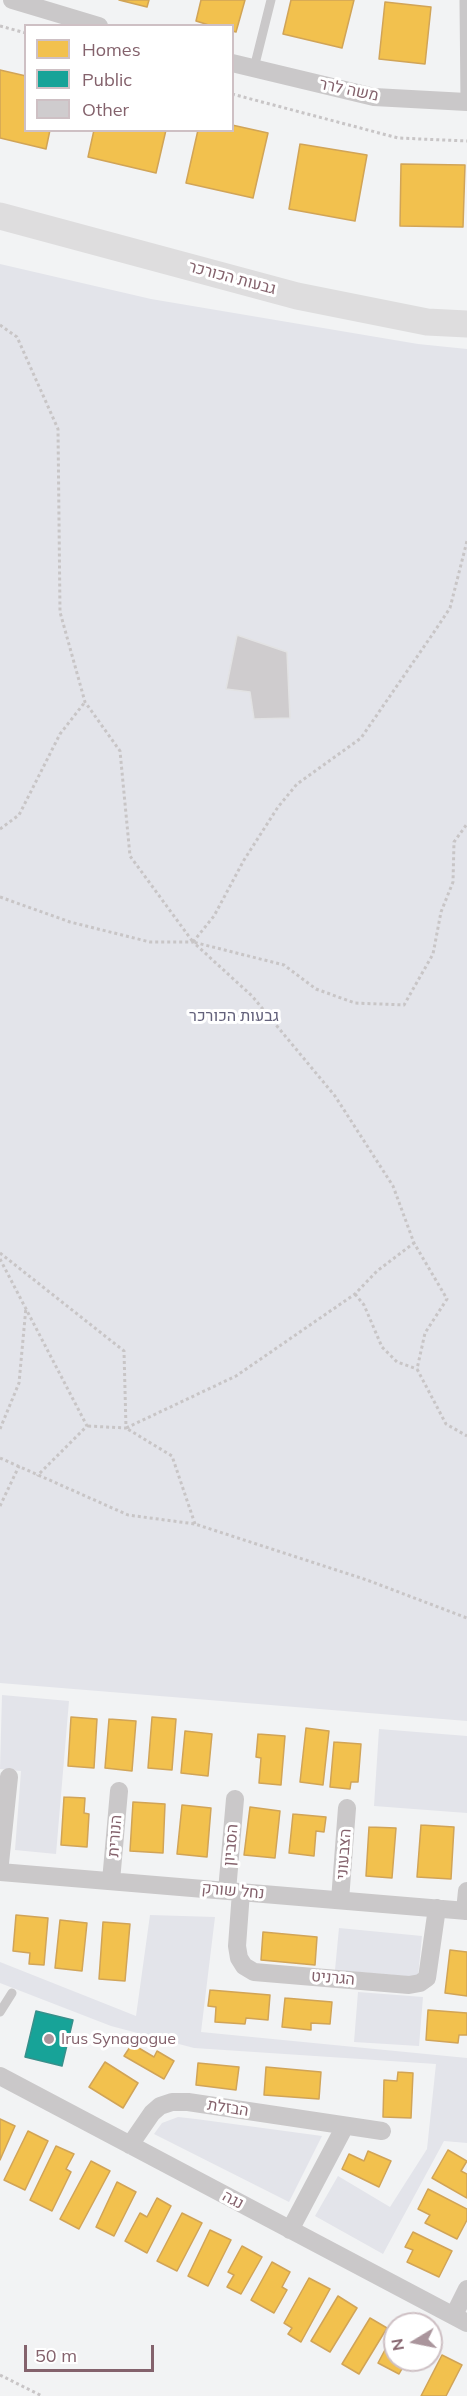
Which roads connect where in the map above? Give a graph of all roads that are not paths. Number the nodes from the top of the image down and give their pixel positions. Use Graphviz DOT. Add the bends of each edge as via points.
graph roads {
  1 [pos="12,0"];
  2 [pos="271,0"];
  3 [pos="464,1"];
  4 [pos="92,24"];
  5 [pos="234,63"];
  6 [pos="254,68"];
  7 [pos="466,102"];
  8 [pos="0,216"];
  9 [pos="467,324"];
  10 [pos="9,1777"];
  11 [pos="119,1791"];
  12 [pos="235,1799"];
  13 [pos="347,1808"];
  14 [pos="0,1863"];
  15 [pos="0,1872"];
  16 [pos="111,1881"];
  17 [pos="234,1892"];
  18 [pos="467,1892"];
  19 [pos="340,1900"];
  20 [pos="437,1908"];
  21 [pos="466,1911"];
  22 [pos="12,1993"];
  23 [pos="0,2012"];
  24 [pos="0,2076"];
  25 [pos="345,2126"];
  26 [pos="382,2132"];
  27 [pos="130,2145"];
  28 [pos="290,2230"];
  29 [pos="467,2289"];
  30 [pos="460,2319"];
  1 -- 4 [label="street"];
  2 -- 6 [label="lane"];
  3 -- 7 [label="lane"];
  5 -- 6 [label="street, משה לרר"];
  6 -- 7 [label="street, משה לרר" via="374,97"];
  8 -- 9 [label="street, גבעות הכורכר" via="297,296 427,322"];
  10 -- 14 [label="street"];
  11 -- 16 [label="street, הנורית"];
  12 -- 17 [label="street, הסביון"];
  13 -- 19 [label="street, הצבעוני"];
  15 -- 16 [label="street, נחל שורק"];
  16 -- 17 [label="street, נחל שורק"];
  17 -- 19 [label="street, נחל שורק"];
  17 -- 20 [label="street, הגרניט" via="239,1958 254,1972 409,1985 427,1978"];
  18 -- 21 [label="street"];
  19 -- 20 [label="street, נחל שורק"];
  20 -- 21 [label="street, נחל שורק"];
  22 -- 23 [label="lane"];
  24 -- 27 [label="street, נגה"];
  25 -- 26 [label="street, הבזלת"];
  25 -- 27 [label="street, הבזלת" via="172,2102 152,2113"];
  25 -- 28 [label="street"];
  27 -- 28 [label="street, נגה"];
  28 -- 30 [label="street, נגה"];
  29 -- 30 [label="street"];
}
